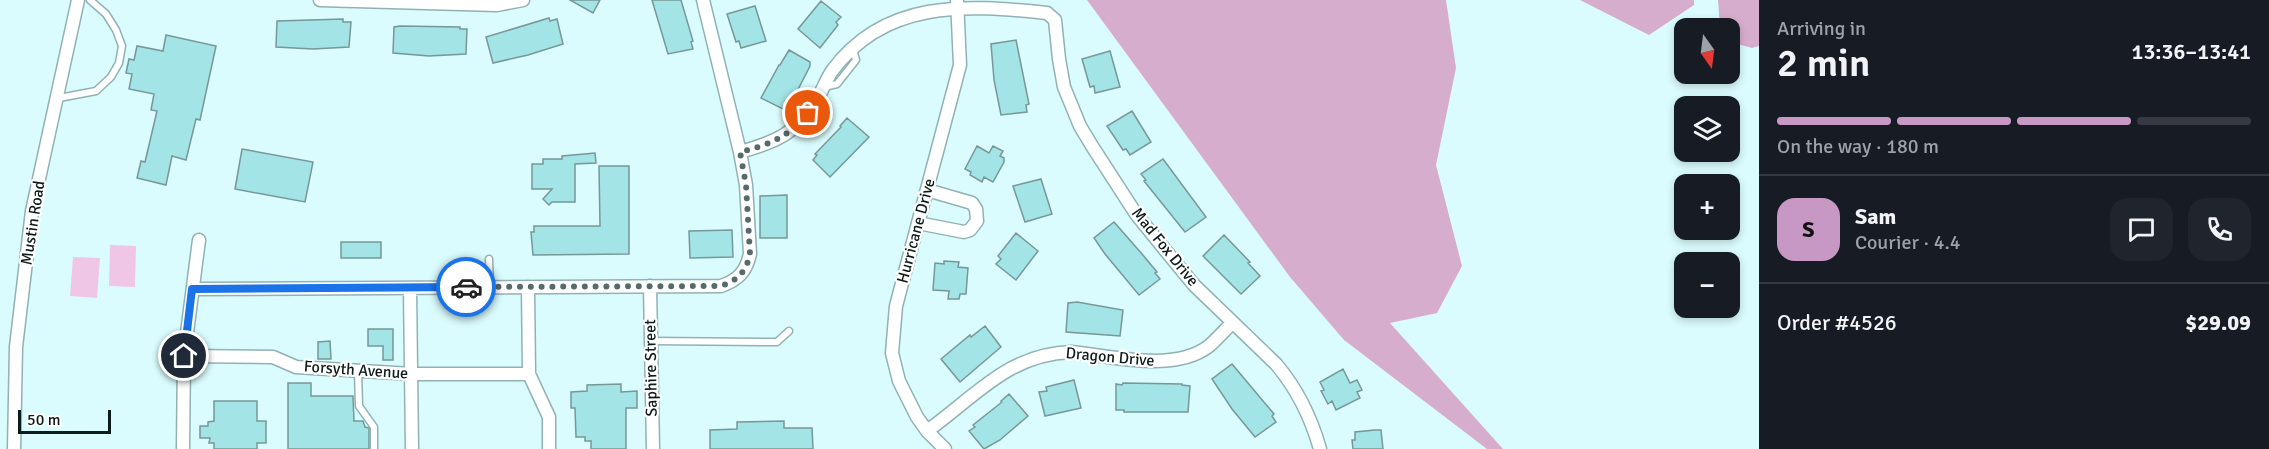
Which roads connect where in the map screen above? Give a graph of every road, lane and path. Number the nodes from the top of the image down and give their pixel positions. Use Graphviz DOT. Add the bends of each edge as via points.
graph roads {
  1 [pos="78,0"];
  2 [pos="90,0"];
  3 [pos="320,0"];
  4 [pos="523,0"];
  5 [pos="703,0"];
  6 [pos="957,2"];
  7 [pos="58,98"];
  8 [pos="740,152"];
  9 [pos="927,190"];
  10 [pos="918,223"];
  11 [pos="198,240"];
  12 [pos="489,260"];
  13 [pos="650,286"];
  14 [pos="490,287"];
  15 [pos="528,287"];
  16 [pos="410,288"];
  17 [pos="192,289"];
  18 [pos="1232,322"];
  19 [pos="789,331"];
  20 [pos="651,340"];
  21 [pos="184,356"];
  22 [pos="358,371"];
  23 [pos="411,374"];
  24 [pos="529,375"];
  25 [pos="927,431"];
  26 [pos="14,449"];
  27 [pos="183,449"];
  28 [pos="374,449"];
  29 [pos="412,449"];
  30 [pos="549,449"];
  31 [pos="653,449"];
  32 [pos="945,449"];
  33 [pos="1320,449"];
  1 -- 7 [label="street, Mustin Road"];
  2 -- 7 [label="lane" via="116,30 122,46 119,63 96,91"];
  3 -- 4 [label="street" via="497,5"];
  5 -- 8 [label="street"];
  6 -- 8 [label="street" via="924,8 874,28 853,45 831,72 808,113 784,136"];
  6 -- 9 [label="street, Hurricane Drive" via="960,65"];
  6 -- 18 [label="street, Mad Fox Drive" via="1047,13 1055,20 1064,87 1080,126 1136,213 1194,285"];
  7 -- 26 [label="street, Mustin Road" via="32,211 16,347"];
  8 -- 13 [label="street" via="750,254 742,274 721,286"];
  9 -- 10 [label="street, Hurricane Drive"];
  9 -- 10 [label="street" via="972,203 977,221 964,232"];
  10 -- 25 [label="street, Hurricane Drive" via="896,306 892,353 899,381"];
  11 -- 17 [label="street"];
  12 -- 14 [label="lane"];
  13 -- 15 [label="street"];
  13 -- 20 [label="street, Saphire Street"];
  14 -- 15 [label="street"];
  14 -- 16 [label="street"];
  15 -- 24 [label="street"];
  16 -- 17 [label="street"];
  16 -- 23 [label="street"];
  17 -- 21 [label="street"];
  18 -- 25 [label="street, Dragon Drive" via="1209,346 1183,359 1163,362 1056,352 1024,361 1005,371"];
  18 -- 33 [label="street, Mad Fox Drive" via="1288,378 1304,403"];
  19 -- 20 [label="lane" via="777,342"];
  20 -- 31 [label="street, Saphire Street"];
  21 -- 22 [label="street, Forsyth Avenue" via="273,357 296,367"];
  21 -- 27 [label="street"];
  22 -- 23 [label="street, Forsyth Avenue"];
  22 -- 28 [label="lane" via="359,406 374,427"];
  23 -- 24 [label="street, Forsyth Avenue"];
  23 -- 29 [label="street"];
  24 -- 30 [label="street" via="549,417"];
  25 -- 32 [label="street, Hurricane Drive"];
}
